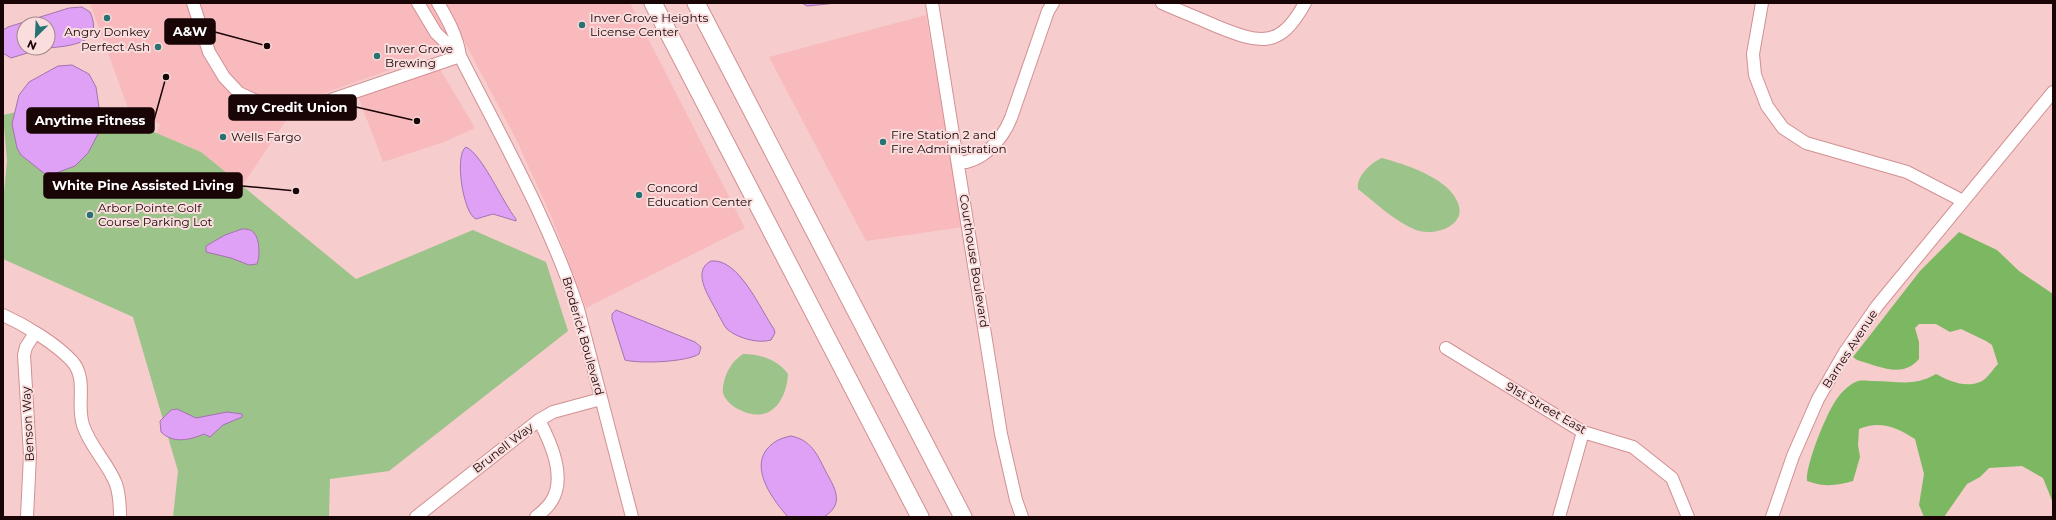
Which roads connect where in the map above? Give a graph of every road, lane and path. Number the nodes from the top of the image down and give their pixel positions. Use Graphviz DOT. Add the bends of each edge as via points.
graph roads {
  1 [pos="193,3"];
  2 [pos="418,3"];
  3 [pos="438,3"];
  4 [pos="653,3"];
  5 [pos="696,3"];
  6 [pos="932,3"];
  7 [pos="1053,3"];
  8 [pos="1162,3"];
  9 [pos="1305,3"];
  10 [pos="1762,3"];
  11 [pos="460,56"];
  12 [pos="2053,92"];
  13 [pos="958,163"];
  14 [pos="1963,201"];
  15 [pos="3,315"];
  16 [pos="36,333"];
  17 [pos="1446,348"];
  18 [pos="601,399"];
  19 [pos="539,420"];
  20 [pos="1583,432"];
  21 [pos="27,517"];
  22 [pos="120,517"];
  23 [pos="416,517"];
  24 [pos="536,517"];
  25 [pos="632,517"];
  26 [pos="920,517"];
  27 [pos="964,517"];
  28 [pos="1022,517"];
  29 [pos="1559,517"];
  30 [pos="1688,517"];
  31 [pos="1772,517"];
  1 -- 11 [label="street" via="209,52 224,77 239,93 267,106 297,108 331,100"];
  2 -- 11 [label="street, Broderick Boulevard" via="436,33"];
  3 -- 11 [label="street, Broderick Boulevard" via="458,42"];
  4 -- 26 [label="highway"];
  5 -- 27 [label="highway"];
  6 -- 13 [label="street, Courthouse Boulevard"];
  7 -- 13 [label="street" via="1003,134 983,155 965,163"];
  8 -- 9 [label="street" via="1244,38 1260,40 1284,31 1296,20"];
  10 -- 14 [label="street" via="1754,54 1755,75 1766,106 1783,128 1806,143 1907,172"];
  11 -- 18 [label="street, Broderick Boulevard" via="539,211 562,262 578,309"];
  12 -- 14 [label="street, Barnes Avenue"];
  13 -- 28 [label="street, Courthouse Boulevard" via="1001,434"];
  14 -- 31 [label="street, Barnes Avenue" via="1877,306 1835,368 1793,456"];
  15 -- 16 [label="street"];
  16 -- 21 [label="street, Benson Way" via="26,347 24,355 30,454"];
  16 -- 22 [label="street" via="67,357 78,372 83,425 89,441 116,484"];
  17 -- 20 [label="street, 91st Street East"];
  18 -- 19 [label="street, Brunell Way" via="553,412"];
  18 -- 25 [label="street, Broderick Boulevard"];
  19 -- 23 [label="street, Brunell Way"];
  19 -- 24 [label="street" via="551,449 558,487 551,503"];
  20 -- 29 [label="street"];
  20 -- 30 [label="street, 91st Street East" via="1633,447 1672,478"];
}
